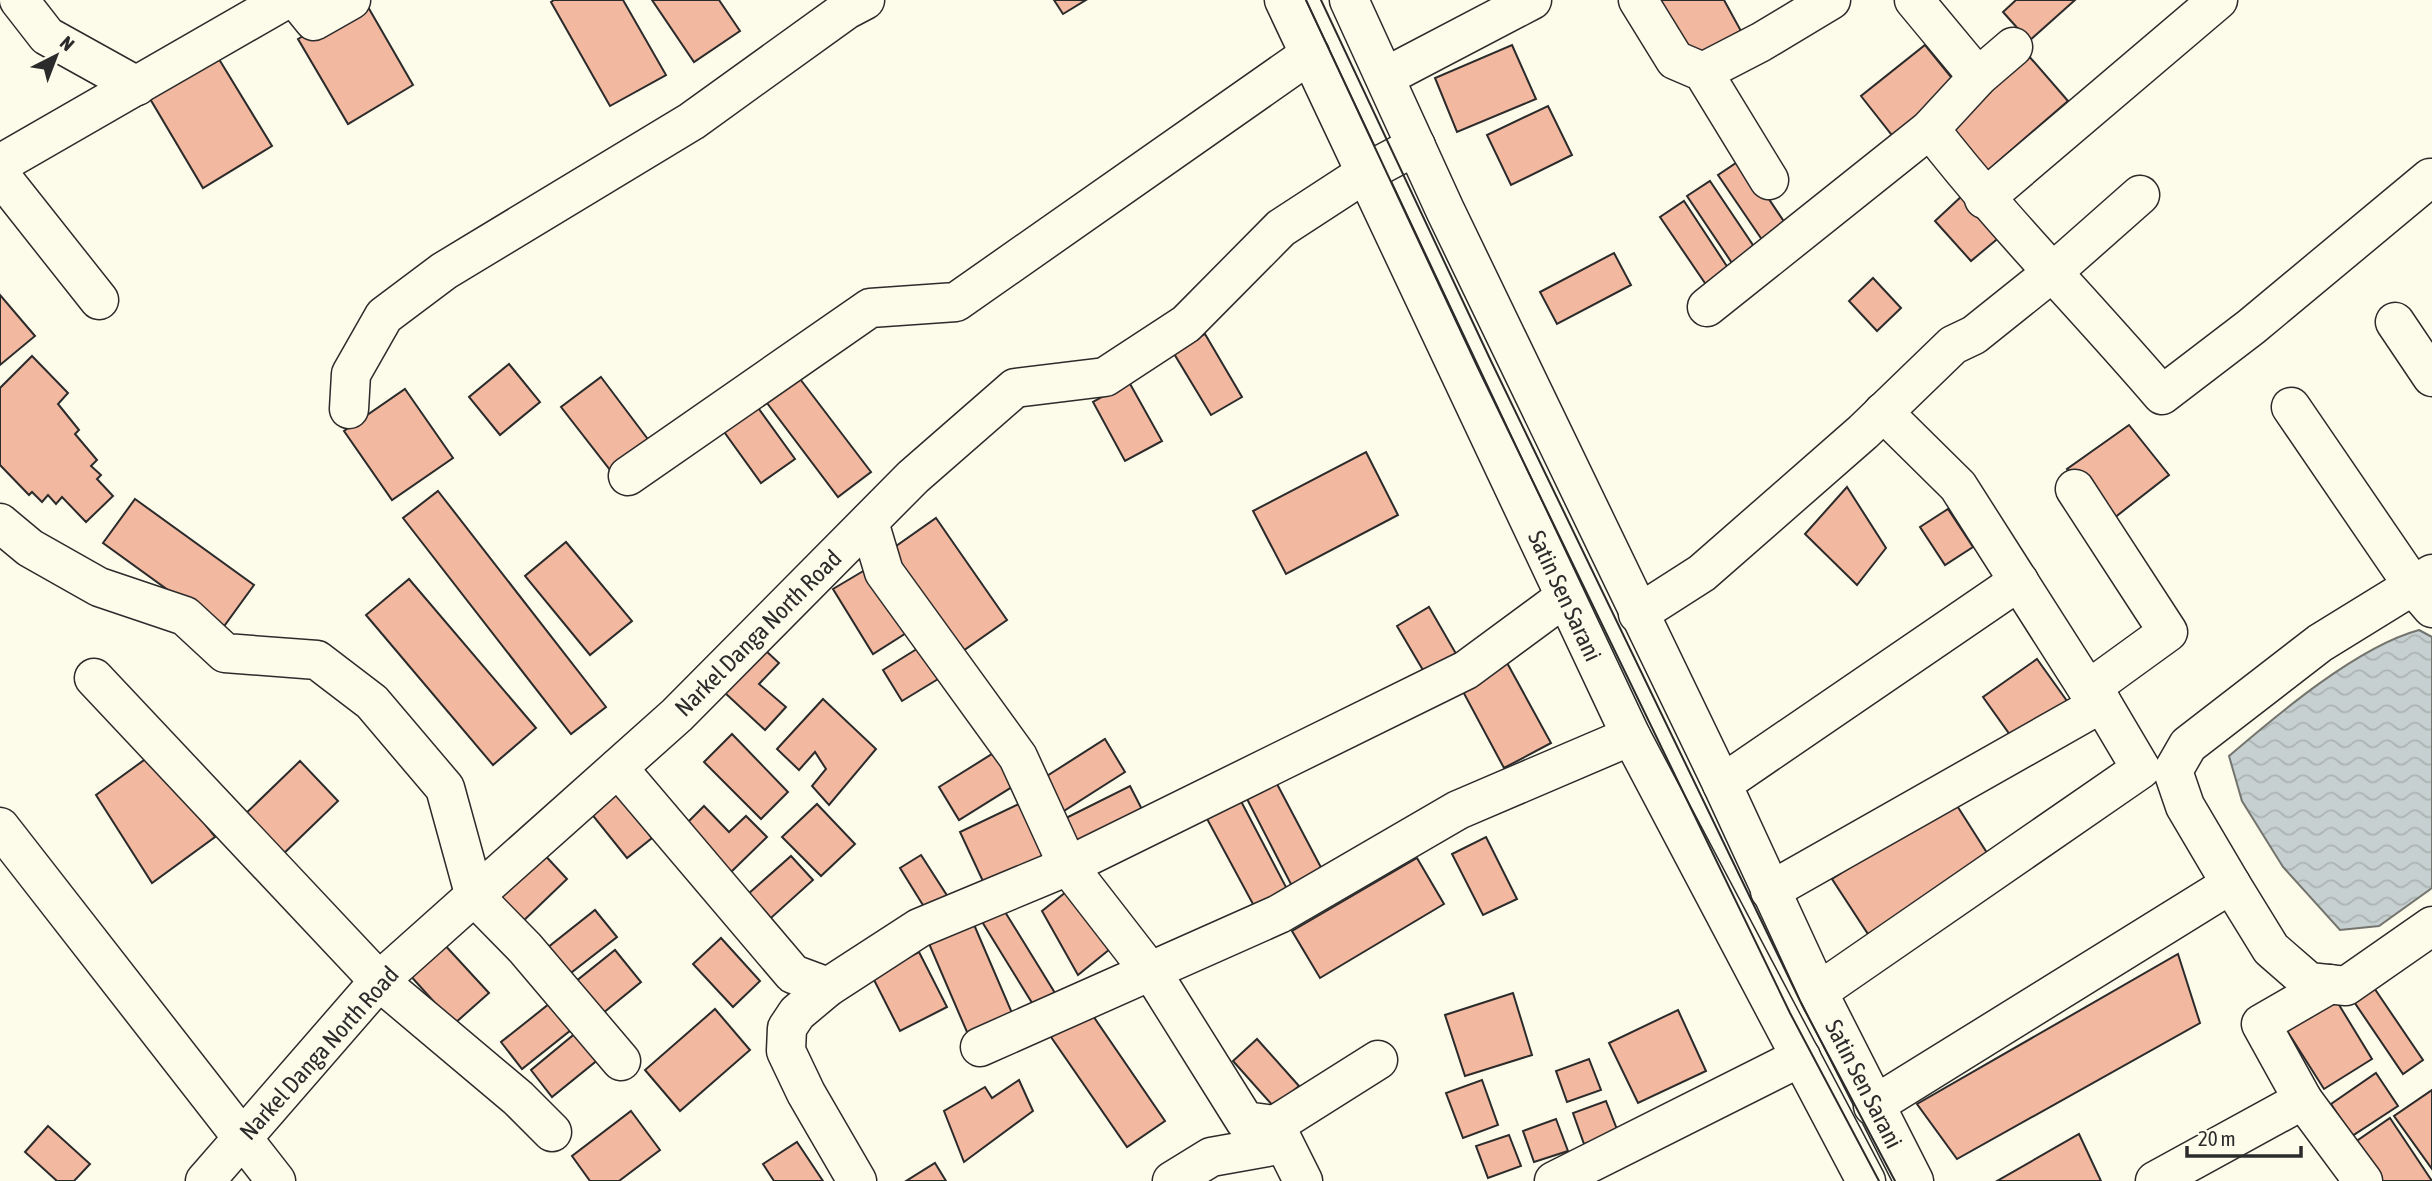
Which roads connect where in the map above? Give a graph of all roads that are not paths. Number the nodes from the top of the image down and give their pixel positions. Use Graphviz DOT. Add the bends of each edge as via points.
graph roads {
  1 [pos="19,0"];
  2 [pos="285,0"];
  3 [pos="297,0"];
  4 [pos="351,0"];
  5 [pos="865,0"];
  6 [pos="1284,0"];
  7 [pos="1349,0"];
  8 [pos="1532,0"];
  9 [pos="1638,0"];
  10 [pos="1831,0"];
  11 [pos="1914,0"];
  12 [pos="2218,0"];
  13 [pos="2013,47"];
  14 [pos="1310,54"];
  15 [pos="1703,72"];
  16 [pos="1385,77"];
  17 [pos="1978,77"];
  18 [pos="137,86"];
  19 [pos="1930,129"];
  20 [pos="1416,146"];
  21 [pos="0,164"];
  22 [pos="1367,173"];
  23 [pos="0,175"];
  24 [pos="2430,178"];
  25 [pos="1769,180"];
  26 [pos="2140,195"];
  27 [pos="1984,199"];
  28 [pos="2054,271"];
  29 [pos="99,300"];
  30 [pos="1707,307"];
  31 [pos="2395,322"];
  32 [pos="2432,377"];
  33 [pos="2291,408"];
  34 [pos="349,409"];
  35 [pos="1883,412"];
  36 [pos="628,476"];
  37 [pos="2075,489"];
  38 [pos="869,522"];
  39 [pos="0,523"];
  40 [pos="2019,581"];
  41 [pos="2426,590"];
  42 [pos="1565,597"];
  43 [pos="1638,614"];
  44 [pos="94,678"];
  45 [pos="2095,697"];
  46 [pos="1631,736"];
  47 [pos="618,768"];
  48 [pos="1722,784"];
  49 [pos="0,827"];
  50 [pos="1068,866"];
  51 [pos="2231,884"];
  52 [pos="1770,891"];
  53 [pos="475,897"];
  54 [pos="2432,926"];
  55 [pos="1149,971"];
  56 [pos="379,981"];
  57 [pos="2330,984"];
  58 [pos="828,987"];
  59 [pos="1818,992"];
  60 [pos="980,1047"];
  61 [pos="1801,1057"];
  62 [pos="1378,1060"];
  63 [pos="621,1061"];
  64 [pos="2304,1100"];
  65 [pos="1873,1105"];
  66 [pos="552,1132"];
  67 [pos="1280,1134"];
  68 [pos="242,1138"];
  69 [pos="205,1181"];
  70 [pos="275,1181"];
  71 [pos="857,1181"];
  72 [pos="1172,1181"];
  73 [pos="1303,1181"];
  74 [pos="1554,1181"];
  75 [pos="1866,1181"];
  76 [pos="1914,1181"];
  77 [pos="2155,1181"];
  78 [pos="2362,1181"];
  1 -- 18 [label="street" via="47,36"];
  2 -- 18 [label="street"];
  3 -- 4 [label="street" via="314,20"];
  5 -- 34 [label="street" via="692,121 444,271 384,316 351,374"];
  6 -- 14 [label="street, Satin Sen Sarani"];
  7 -- 16 [label="street, Satin Sen Sarani"];
  8 -- 16 [label="street"];
  9 -- 15 [label="street" via="1675,60"];
  10 -- 15 [label="street"];
  11 -- 17 [label="street"];
  12 -- 27 [label="street"];
  13 -- 17 [label="street"];
  14 -- 22 [label="street, Satin Sen Sarani"];
  14 -- 36 [label="street" via="956,302 870,308"];
  15 -- 25 [label="street"];
  16 -- 20 [label="street, Satin Sen Sarani"];
  17 -- 19 [label="street"];
  18 -- 21 [label="street"];
  19 -- 27 [label="street"];
  19 -- 30 [label="street"];
  20 -- 22 [label="street, Narkel Danga North Road"];
  20 -- 43 [label="street, Satin Sen Sarani"];
  22 -- 38 [label="street, Narkel Danga North Road" via="1281,228 1186,324 1105,377 1015,388"];
  22 -- 42 [label="street, Satin Sen Sarani"];
  23 -- 29 [label="street"];
  24 -- 28 [label="street" via="2162,395"];
  26 -- 28 [label="street"];
  27 -- 28 [label="street"];
  28 -- 35 [label="street" via="1974,335 1952,345"];
  31 -- 32 [label="street"];
  33 -- 41 [label="street"];
  35 -- 40 [label="street" via="1958,486"];
  35 -- 43 [label="street" via="1702,573"];
  37 -- 45 [label="street" via="2168,632"];
  38 -- 47 [label="street, Narkel Danga North Road"];
  38 -- 50 [label="street" via="884,572 1018,757"];
  39 -- 53 [label="street" via="30,548 99,587 185,616 225,653 317,660 372,702 445,788"];
  40 -- 45 [label="street"];
  40 -- 48 [label="street"];
  41 -- 51 [label="street" via="2320,643 2189,745 2173,771 2185,806"];
  42 -- 46 [label="street, Satin Sen Sarani"];
  42 -- 50 [label="street" via="1466,670"];
  43 -- 48 [label="street, Satin Sen Sarani"];
  44 -- 56 [label="street"];
  45 -- 52 [label="street"];
  45 -- 59 [label="street" via="2141,769"];
  46 -- 55 [label="street" via="1458,810 1279,914"];
  46 -- 61 [label="street, Satin Sen Sarani"];
  47 -- 53 [label="street, Narkel Danga North Road"];
  47 -- 58 [label="street" via="793,974"];
  48 -- 52 [label="street, Satin Sen Sarani"];
  49 -- 68 [label="street"];
  50 -- 55 [label="street"];
  50 -- 58 [label="street" via="919,928"];
  51 -- 57 [label="street" via="2271,949 2309,982"];
  51 -- 65 [label="street"];
  52 -- 59 [label="street, Satin Sen Sarani"];
  53 -- 56 [label="street, Narkel Danga North Road"];
  53 -- 63 [label="street"];
  54 -- 57 [label="street" via="2346,986"];
  55 -- 60 [label="street"];
  55 -- 67 [label="street" via="1245,1121"];
  56 -- 66 [label="street"];
  56 -- 68 [label="street, Narkel Danga North Road"];
  57 -- 64 [label="street" via="2261,1024"];
  58 -- 71 [label="street" via="797,1013 787,1028 786,1051"];
  59 -- 65 [label="street, Satin Sen Sarani"];
  61 -- 74 [label="street"];
  61 -- 75 [label="street, Satin Sen Sarani"];
  62 -- 67 [label="street"];
  64 -- 77 [label="street"];
  64 -- 78 [label="street"];
  65 -- 76 [label="street, Satin Sen Sarani"];
  67 -- 72 [label="street" via="1211,1157"];
  67 -- 73 [label="street"];
  68 -- 69 [label="street, Narkel Danga North Road"];
  68 -- 70 [label="street"];
}
